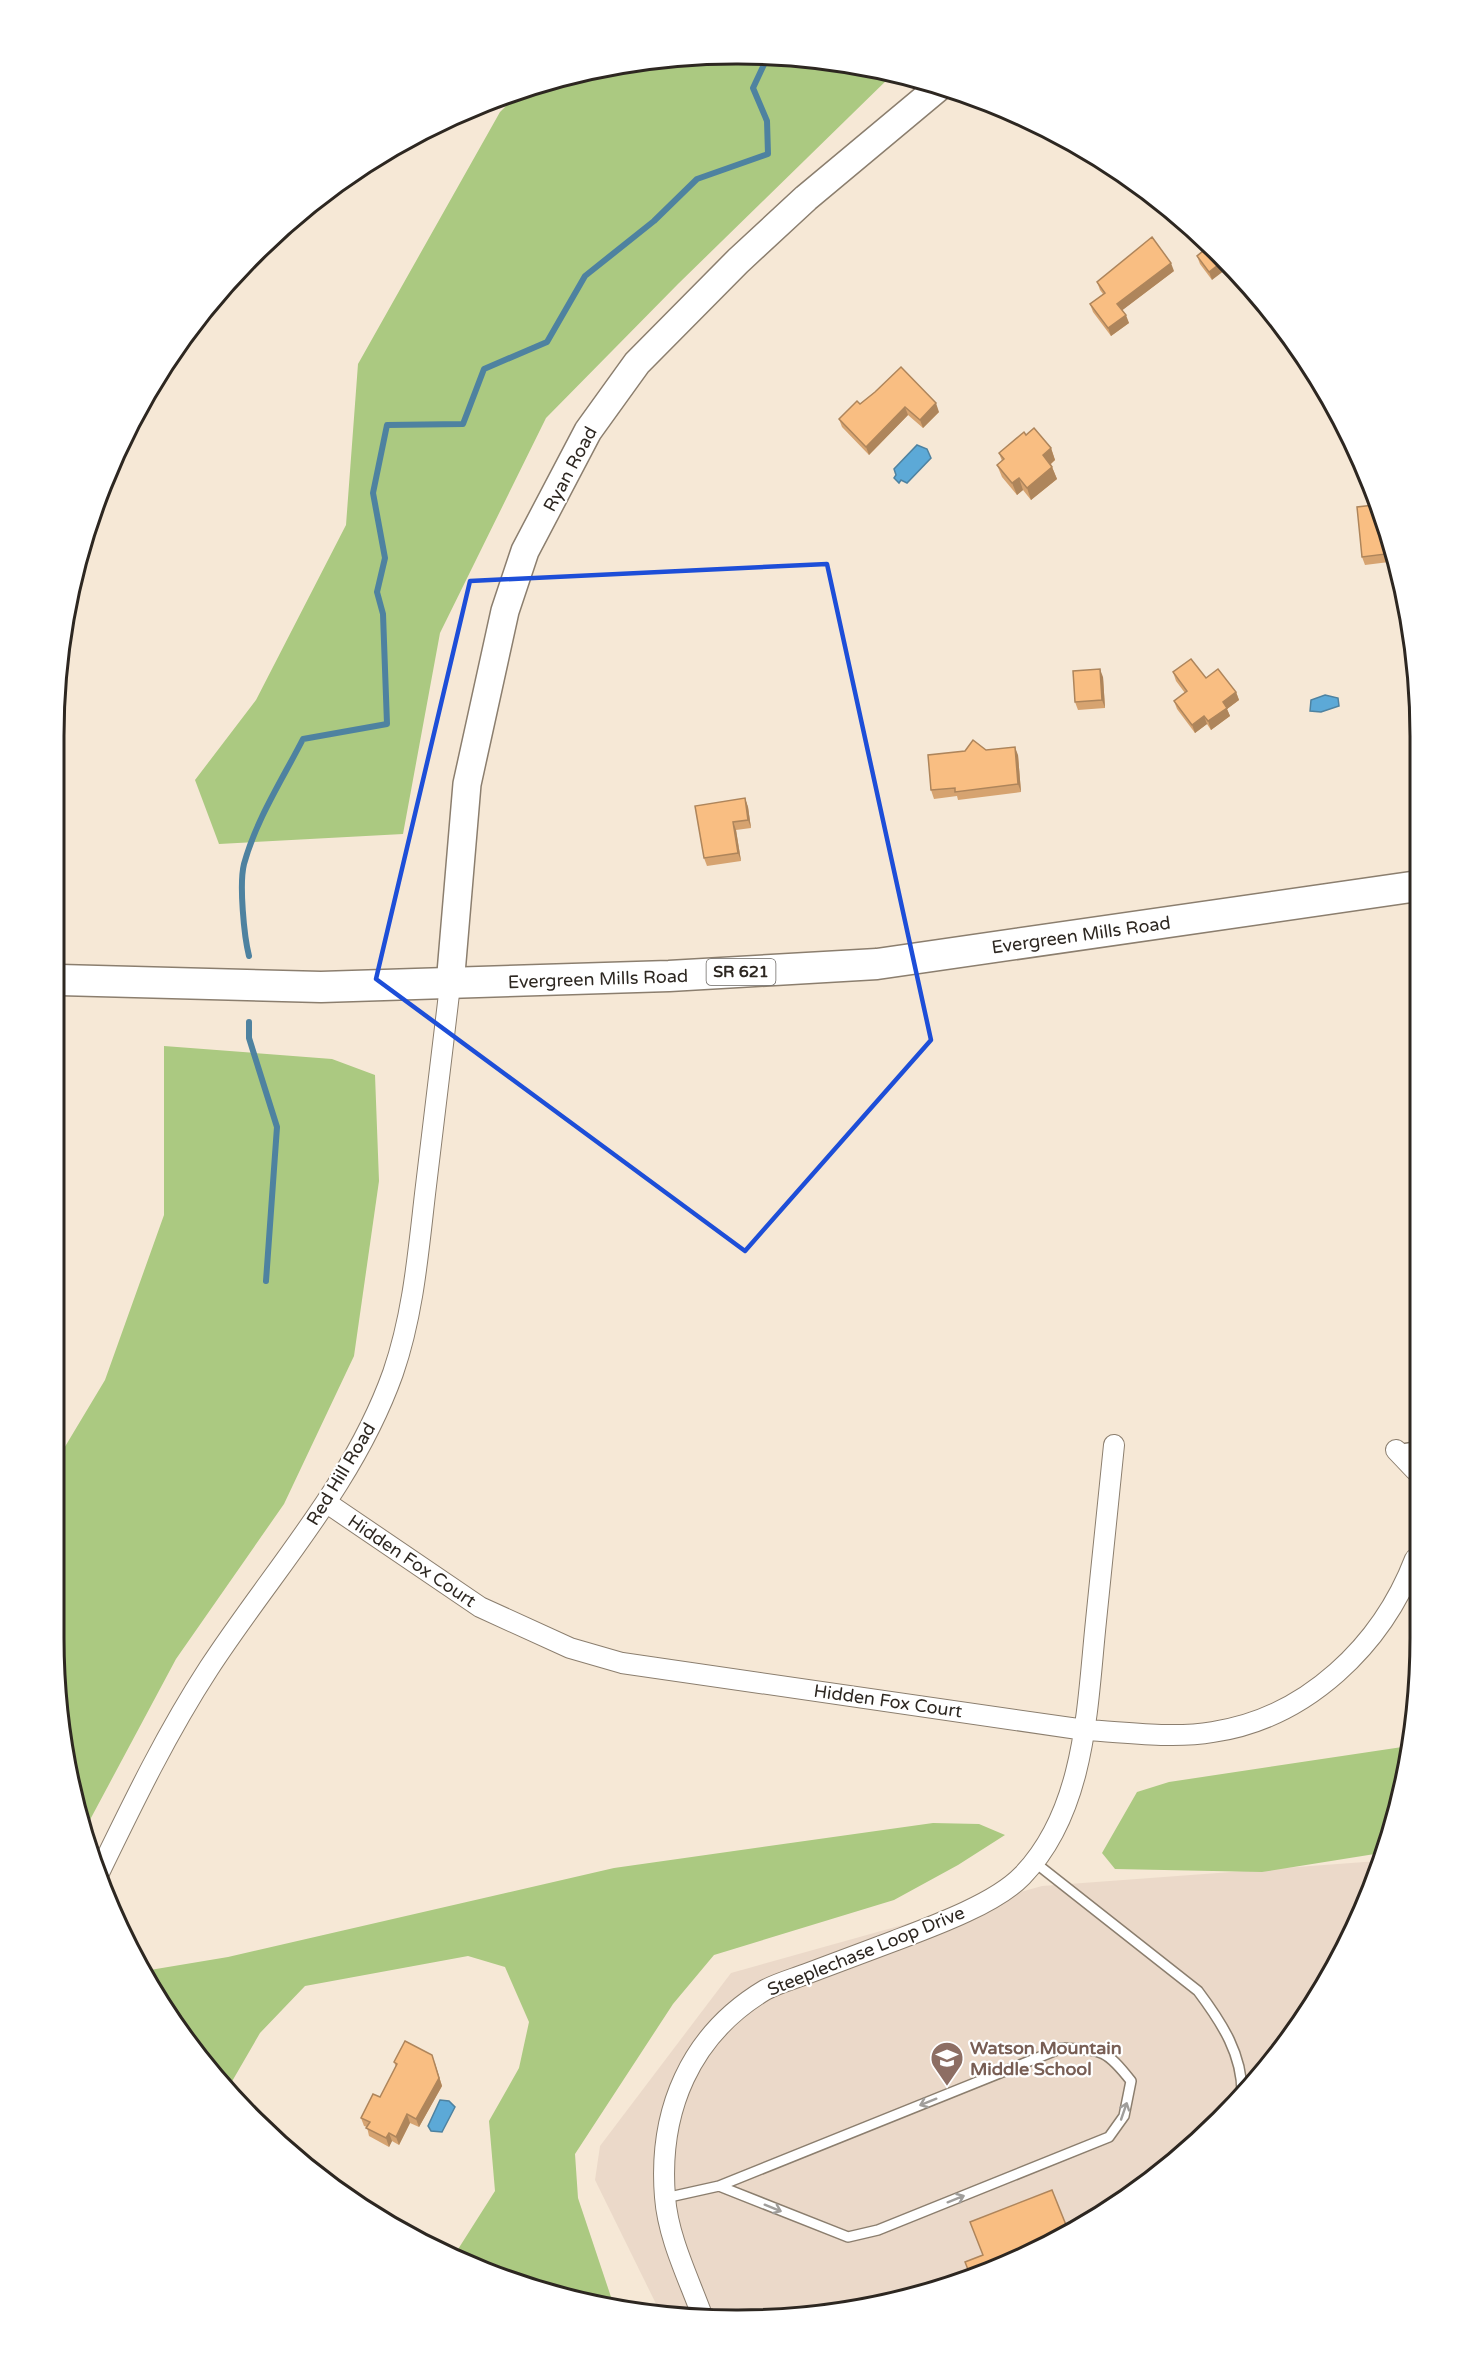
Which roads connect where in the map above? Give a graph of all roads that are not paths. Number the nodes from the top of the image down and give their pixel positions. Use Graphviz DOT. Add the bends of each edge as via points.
graph roads {
  1 [pos="931,93"];
  2 [pos="1410,887"];
  3 [pos="64,980"];
  4 [pos="450,985"];
  5 [pos="1114,1445"];
  6 [pos="327,1503"];
  7 [pos="1410,1572"];
  8 [pos="1085,1730"];
  9 [pos="1033,1861"];
  10 [pos="104,1864"];
  11 [pos="1240,2084"];
  12 [pos="719,2186"];
  13 [pos="665,2198"];
  14 [pos="700,2309"];
  1 -- 4 [label="main road, Ryan Road" via="806,198 738,261 637,363 588,431 525,551 505,611 467,784"];
  2 -- 4 [label="main road, Evergreen Mills Road / SR 621" via="878,964"];
  3 -- 4 [label="main road, Evergreen Mills Road / SR 621" via="321,987"];
  4 -- 6 [label="street, Red Hill Road" via="408,1323 375,1418"];
  5 -- 8 [label="street, Steeplechase Loop Drive"];
  6 -- 8 [label="street, Hidden Fox Court" via="480,1607 580,1651 622,1663"];
  6 -- 10 [label="street, Red Hill Road" via="184,1708"];
  7 -- 8 [label="street, Hidden Fox Court" via="1404,1588 1362,1648 1333,1678 1290,1705 1255,1721 1212,1732"];
  8 -- 9 [label="street, Steeplechase Loop Drive" via="1062,1815"];
  9 -- 11 [label="lane" via="1198,1991 1219,2019 1234,2049"];
  9 -- 13 [label="street, Steeplechase Loop Drive" via="1021,1877 978,1905 768,1989 731,2013 683,2077 672,2109 666,2147"];
  12 -- 12 [label="lane, one-way" via="848,2237 878,2230 1109,2137 1124,2116 1131,2081 1114,2059 1097,2050 1062,2048"];
  12 -- 13 [label="lane"];
  13 -- 14 [label="street, Steeplechase Loop Drive" via="674,2240"];
}
